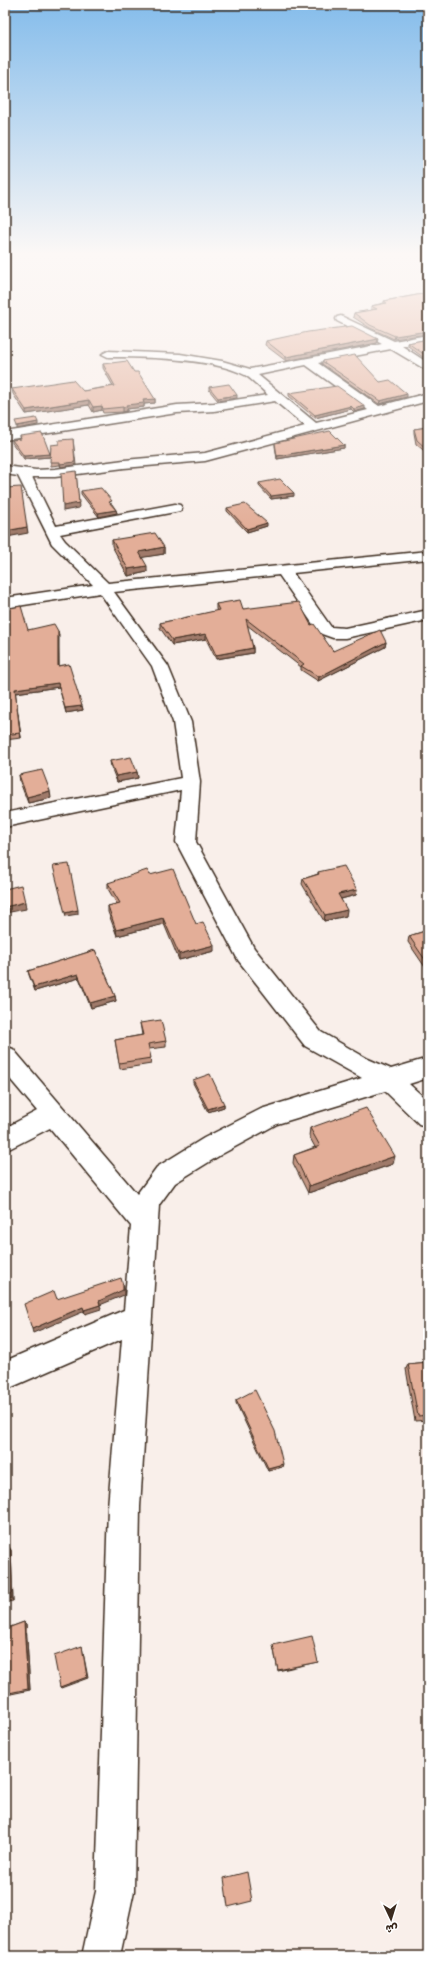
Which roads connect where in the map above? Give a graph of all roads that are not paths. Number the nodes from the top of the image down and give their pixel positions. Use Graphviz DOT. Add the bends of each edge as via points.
graph roads {
  1 [pos="391,344"];
  2 [pos="389,345"];
  3 [pos="108,354"];
  4 [pos="309,362"];
  5 [pos="428,368"];
  6 [pos="249,373"];
  7 [pos="279,397"];
  8 [pos="428,397"];
  9 [pos="376,410"];
  10 [pos="313,427"];
  11 [pos="5,436"];
  12 [pos="14,471"];
  13 [pos="175,508"];
  14 [pos="51,531"];
  15 [pos="428,555"];
  16 [pos="282,569"];
  17 [pos="104,588"];
  18 [pos="5,603"];
  19 [pos="428,615"];
  20 [pos="192,782"];
  21 [pos="5,820"];
  22 [pos="5,1056"];
  23 [pos="428,1068"];
  24 [pos="390,1080"];
  25 [pos="54,1114"];
  26 [pos="428,1117"];
  27 [pos="5,1140"];
  28 [pos="144,1222"];
  29 [pos="137,1318"];
  30 [pos="5,1376"];
  31 [pos="101,1956"];
  1 -- 5 [label="street"];
  2 -- 4 [label="street"];
  3 -- 6 [label="street" via="180,357 222,364"];
  4 -- 6 [label="street"];
  4 -- 9 [label="street"];
  6 -- 7 [label="street"];
  7 -- 10 [label="street"];
  7 -- 11 [label="street" via="214,407 170,410"];
  8 -- 9 [label="street"];
  9 -- 10 [label="street"];
  10 -- 12 [label="street" via="205,457 55,473"];
  12 -- 14 [label="street"];
  13 -- 14 [label="street"];
  14 -- 17 [label="street" via="59,544"];
  15 -- 16 [label="street"];
  16 -- 17 [label="street"];
  16 -- 19 [label="street" via="325,630 333,633 345,633"];
  17 -- 18 [label="street"];
  17 -- 20 [label="street" via="160,666 182,722"];
  20 -- 21 [label="street"];
  20 -- 24 [label="street" via="186,842 246,954 313,1038 360,1066"];
  22 -- 25 [label="street"];
  23 -- 24 [label="street"];
  24 -- 26 [label="street"];
  24 -- 28 [label="street" via="270,1116 213,1146 166,1175 147,1202"];
  25 -- 27 [label="street"];
  25 -- 28 [label="street"];
  28 -- 29 [label="street"];
  29 -- 30 [label="street"];
  29 -- 31 [label="street" via="124,1507 115,1891"];
}
